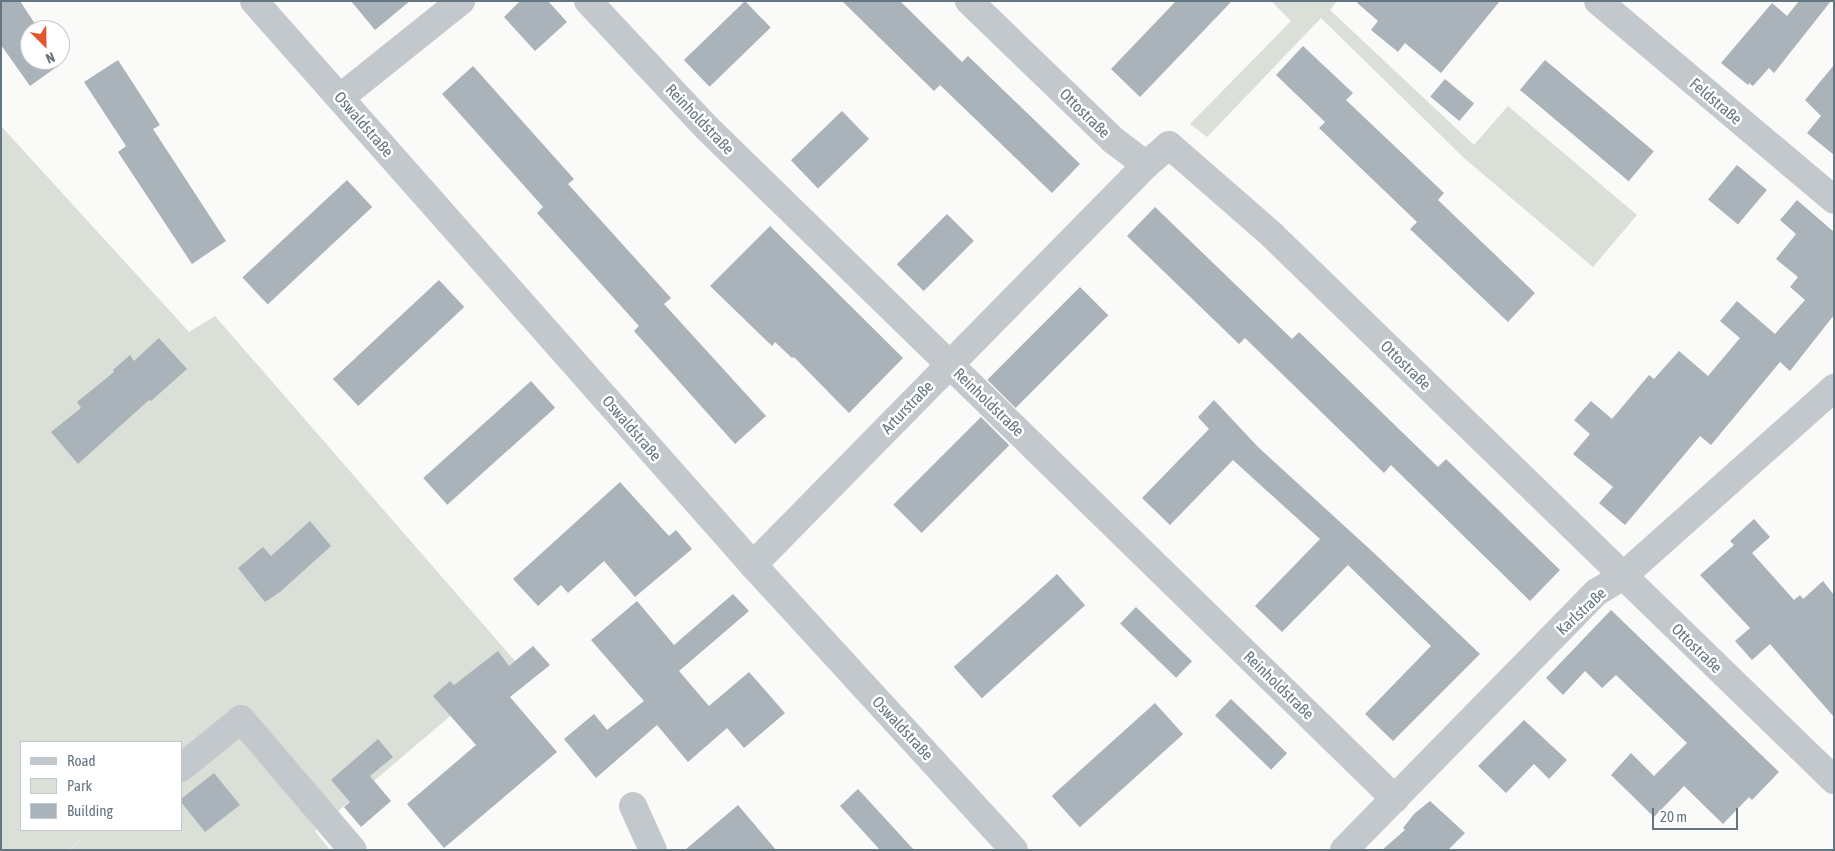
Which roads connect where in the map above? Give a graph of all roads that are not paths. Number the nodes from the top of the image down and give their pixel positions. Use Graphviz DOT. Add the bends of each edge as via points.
graph roads {
  1 [pos="254,1"];
  2 [pos="461,1"];
  3 [pos="588,1"];
  4 [pos="969,1"];
  5 [pos="1598,1"];
  6 [pos="341,97"];
  7 [pos="1146,165"];
  8 [pos="1834,200"];
  9 [pos="949,364"];
  10 [pos="1834,388"];
  11 [pos="752,565"];
  12 [pos="1622,576"];
  13 [pos="182,767"];
  14 [pos="1834,780"];
  15 [pos="1395,799"];
  16 [pos="634,806"];
  17 [pos="353,850"];
  18 [pos="653,850"];
  19 [pos="1014,850"];
  20 [pos="1344,850"];
  1 -- 6 [label="street, Oswaldstraße"];
  2 -- 6 [label="street"];
  3 -- 9 [label="street, Reinholdstraße" via="707,128"];
  4 -- 7 [label="street, Ottostraße" via="1113,140"];
  5 -- 8 [label="street, Feldstraße"];
  6 -- 11 [label="street, Oswaldstraße"];
  7 -- 9 [label="street, Arturstraße"];
  7 -- 12 [label="street, Ottostraße" via="1168,145 1272,235"];
  9 -- 11 [label="street, Arturstraße"];
  9 -- 15 [label="street, Reinholdstraße"];
  10 -- 12 [label="street, Karlstraße"];
  11 -- 19 [label="street, Oswaldstraße"];
  12 -- 14 [label="street, Ottostraße"];
  12 -- 15 [label="street, Karlstraße" via="1597,592"];
  13 -- 17 [label="street" via="241,719"];
  15 -- 20 [label="street, Karlstraße"];
  16 -- 18 [label="street"];
}
